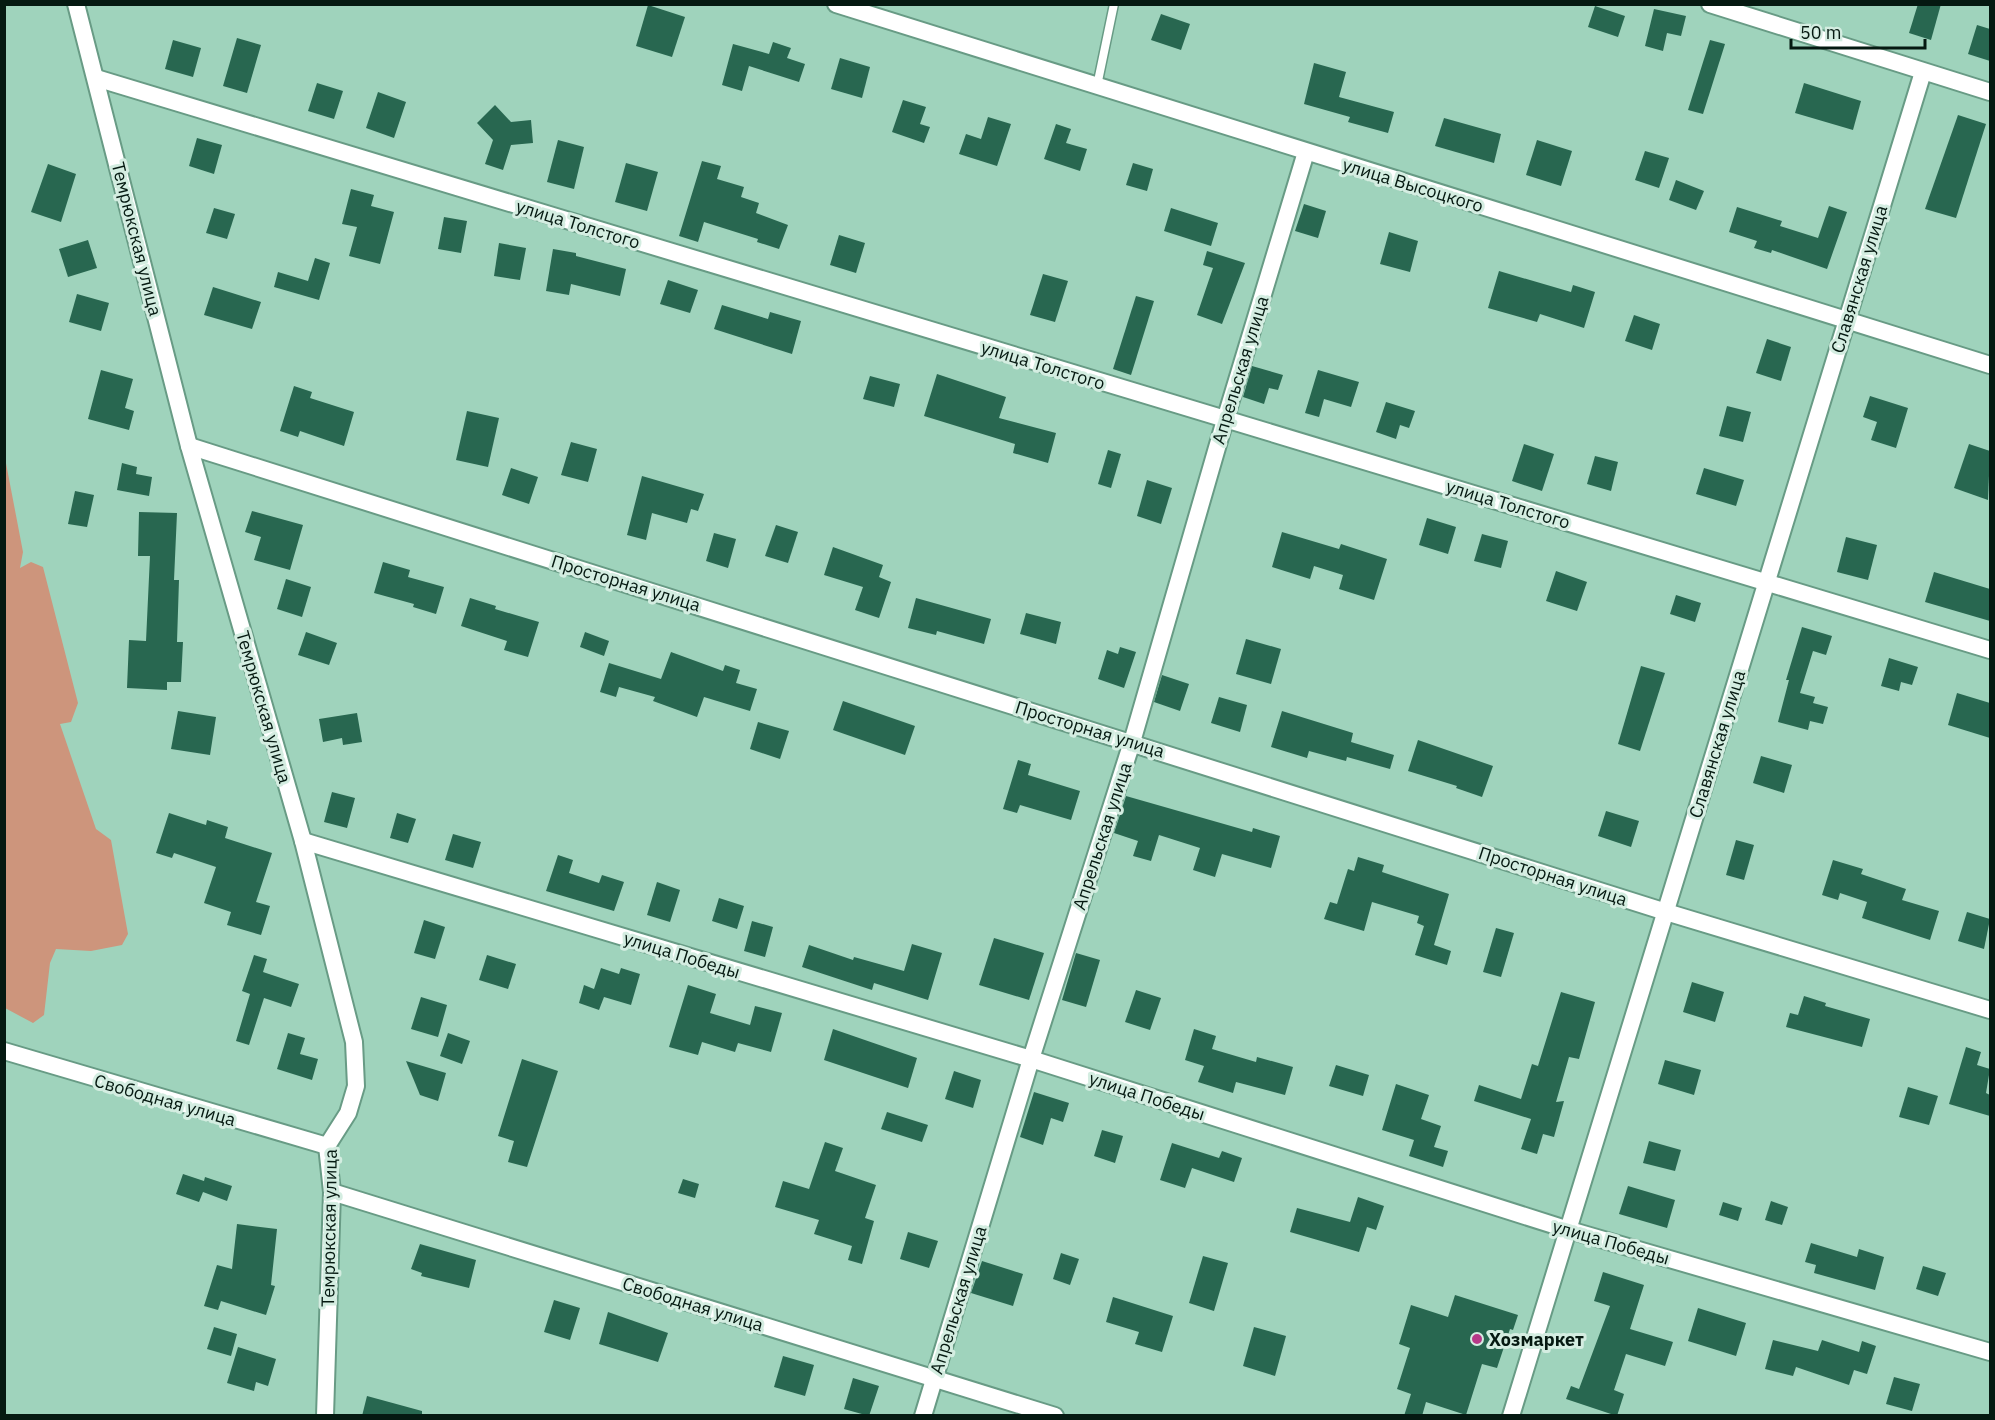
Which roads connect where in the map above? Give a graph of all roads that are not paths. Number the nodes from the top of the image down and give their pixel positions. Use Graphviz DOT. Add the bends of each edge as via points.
graph roads {
  1 [pos="76,4"];
  2 [pos="836,4"];
  3 [pos="1114,4"];
  4 [pos="1710,4"];
  5 [pos="1923,72"];
  6 [pos="96,78"];
  7 [pos="1097,86"];
  8 [pos="1990,92"];
  9 [pos="1306,152"];
  10 [pos="1847,321"];
  11 [pos="1990,365"];
  12 [pos="1224,420"];
  13 [pos="189,446"];
  14 [pos="1767,581"];
  15 [pos="1990,650"];
  16 [pos="1132,742"];
  17 [pos="303,841"];
  18 [pos="1666,912"];
  19 [pos="1990,1010"];
  20 [pos="4,1051"];
  21 [pos="1031,1059"];
  22 [pos="327,1146"];
  23 [pos="332,1192"];
  24 [pos="1566,1229"];
  25 [pos="1990,1352"];
  26 [pos="934,1378"];
  27 [pos="325,1416"];
  28 [pos="923,1416"];
  29 [pos="1055,1416"];
  30 [pos="1510,1416"];
  1 -- 6 [label="street, Темрюкская улица"];
  2 -- 7 [label="street, улица Высоцкого"];
  3 -- 7 [label="lane"];
  4 -- 5 [label="street"];
  5 -- 8 [label="street"];
  5 -- 10 [label="street, Славянская улица"];
  6 -- 12 [label="street, улица Толстого"];
  6 -- 13 [label="street, Темрюкская улица"];
  7 -- 9 [label="street, улица Высоцкого"];
  9 -- 10 [label="street, улица Высоцкого"];
  9 -- 12 [label="street, Апрельская улица"];
  10 -- 11 [label="street, улица Высоцкого"];
  10 -- 14 [label="street, Славянская улица"];
  12 -- 14 [label="street, улица Толстого"];
  12 -- 16 [label="street, Апрельская улица"];
  13 -- 16 [label="street, Просторная улица"];
  13 -- 17 [label="street, Темрюкская улица"];
  14 -- 15 [label="street, улица Толстого"];
  14 -- 18 [label="street, Славянская улица"];
  16 -- 18 [label="street, Просторная улица"];
  16 -- 21 [label="street, Апрельская улица"];
  17 -- 21 [label="street, улица Победы"];
  17 -- 22 [label="street, Темрюкская улица" via="346,1004 357,1062 356,1086 348,1113"];
  18 -- 19 [label="street, Просторная улица"];
  18 -- 24 [label="street, Славянская улица"];
  20 -- 22 [label="street, Свободная улица"];
  21 -- 24 [label="street, улица Победы"];
  21 -- 26 [label="street, Апрельская улица"];
  22 -- 23 [label="street, Темрюкская улица"];
  23 -- 26 [label="street, Свободная улица"];
  23 -- 27 [label="street, Темрюкская улица"];
  24 -- 25 [label="street, улица Победы"];
  24 -- 30 [label="street, Славянская улица"];
  26 -- 28 [label="street, Апрельская улица"];
  26 -- 29 [label="street, Свободная улица"];
}
